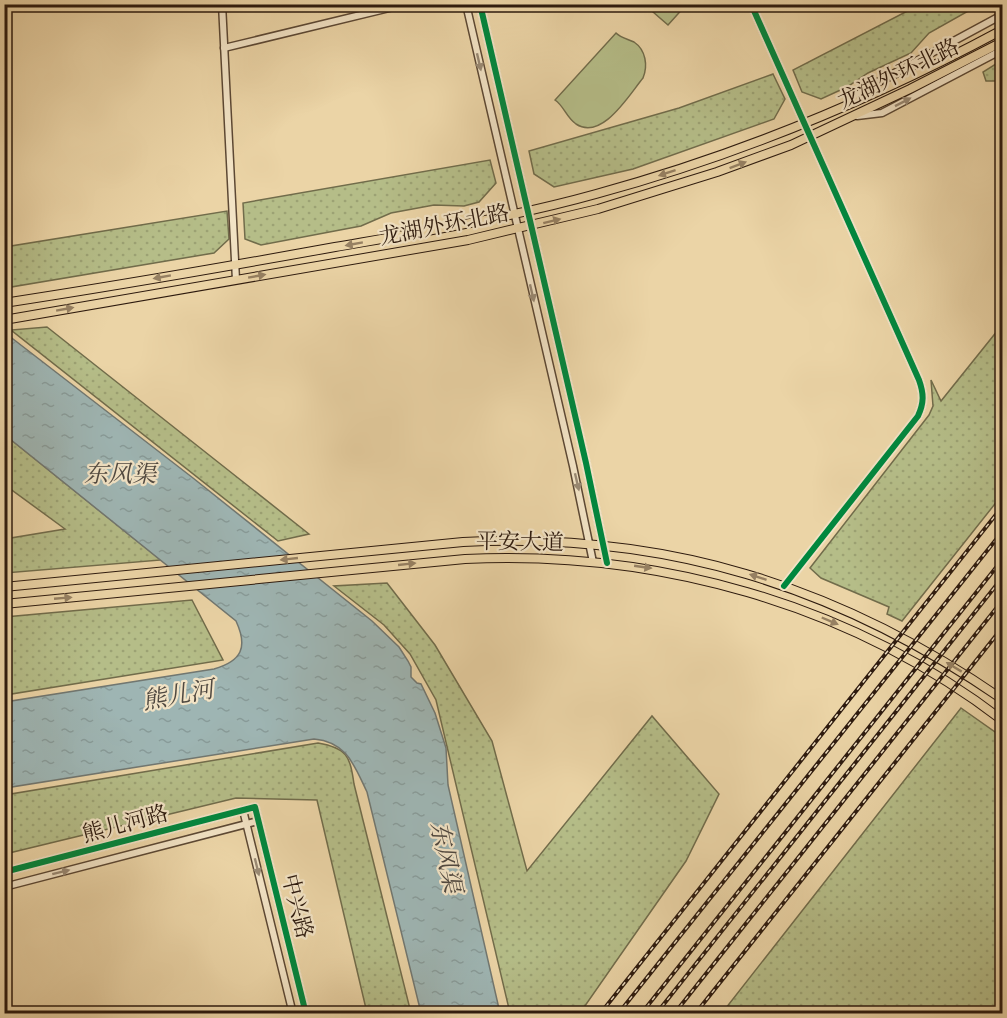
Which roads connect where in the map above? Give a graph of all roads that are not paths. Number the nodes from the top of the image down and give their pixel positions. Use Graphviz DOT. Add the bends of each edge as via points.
graph roads {
  1 [pos="222,4"];
  2 [pos="406,4"];
  3 [pos="466,4"];
  4 [pos="480,4"];
  5 [pos="751,4"];
  6 [pos="1002,15"];
  7 [pos="1002,30"];
  8 [pos="1002,42"];
  9 [pos="224,48"];
  10 [pos="1002,50"];
  11 [pos="846,107"];
  12 [pos="848,118"];
  13 [pos="805,124"];
  14 [pos="810,135"];
  15 [pos="527,211"];
  16 [pos="514,214"];
  17 [pos="530,226"];
  18 [pos="517,229"];
  19 [pos="236,264"];
  20 [pos="236,280"];
  21 [pos="4,303"];
  22 [pos="6,320"];
  23 [pos="589,544"];
  24 [pos="603,546"];
  25 [pos="593,561"];
  26 [pos="606,563"];
  27 [pos="784,585"];
  28 [pos="4,587"];
  29 [pos="4,604"];
  30 [pos="1002,699"];
  31 [pos="1002,720"];
  32 [pos="255,807"];
  33 [pos="243,810"];
  34 [pos="258,821"];
  35 [pos="246,824"];
  36 [pos="4,872"];
  37 [pos="4,887"];
  38 [pos="293,1014"];
  39 [pos="306,1014"];
  1 -- 9 [label="street"];
  2 -- 9 [label="street"];
  3 -- 16 [label="street, one-way"];
  4 -- 15 [label="street"];
  5 -- 13 [label="street"];
  6 -- 11 [label="street" via="863,90"];
  7 -- 11 [label="main road, 龙湖外环北路"];
  8 -- 12 [label="main road, 龙湖外环北路"];
  9 -- 19 [label="street"];
  12 -- 10 [label="street, one-way" via="882,112"];
  11 -- 13 [label="main road, 龙湖外环北路"];
  12 -- 14 [label="main road, 龙湖外环北路"];
  13 -- 14 [label="street"];
  13 -- 15 [label="main road, 龙湖外环北路, one-way" via="650,178"];
  17 -- 14 [label="main road, 龙湖外环北路, one-way" via="717,172"];
  14 -- 27 [label="street" via="919,380 923,402 918,416"];
  15 -- 16 [label="main road, 龙湖外环北路"];
  15 -- 17 [label="street"];
  16 -- 18 [label="street"];
  16 -- 19 [label="main road, 龙湖外环北路, one-way"];
  17 -- 18 [label="main road, 龙湖外环北路"];
  17 -- 24 [label="street"];
  20 -- 18 [label="main road, 龙湖外环北路, one-way"];
  18 -- 23 [label="street, one-way"];
  19 -- 20 [label="street"];
  19 -- 21 [label="main road, 龙湖外环北路, one-way"];
  22 -- 20 [label="main road, 龙湖外环北路, one-way"];
  23 -- 24 [label="main road, 平安大道"];
  23 -- 25 [label="street"];
  23 -- 28 [label="main road, 平安大道, one-way" via="490,541"];
  24 -- 26 [label="street"];
  27 -- 24 [label="main road, 平安大道, one-way" via="705,562"];
  25 -- 26 [label="main road, 平安大道"];
  29 -- 25 [label="main road, 平安大道, one-way" via="490,557"];
  26 -- 31 [label="main road, 平安大道, one-way" via="710,581 795,607 890,649"];
  30 -- 27 [label="main road, 平安大道, one-way" via="898,634"];
  32 -- 33 [label="street, 熊儿河路"];
  32 -- 34 [label="street, 中兴路"];
  33 -- 35 [label="street, 中兴路"];
  33 -- 36 [label="street, 熊儿河路"];
  34 -- 35 [label="street, 熊儿河路"];
  34 -- 39 [label="street, 中兴路"];
  37 -- 35 [label="street, 熊儿河路, one-way"];
  35 -- 38 [label="street, 中兴路, one-way"];
}
